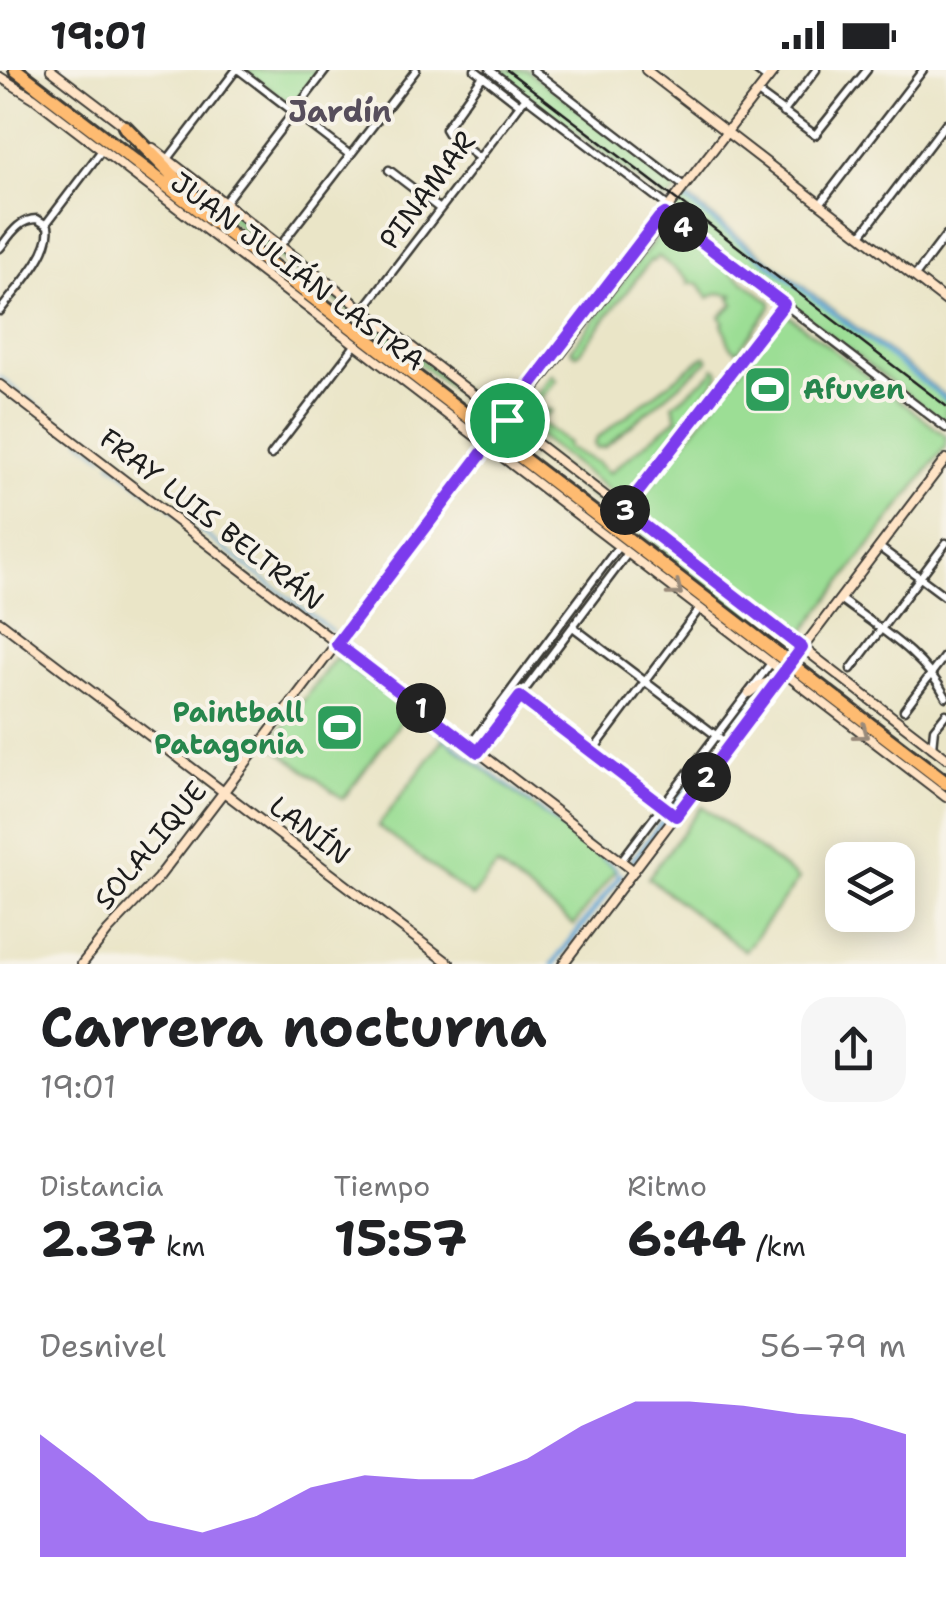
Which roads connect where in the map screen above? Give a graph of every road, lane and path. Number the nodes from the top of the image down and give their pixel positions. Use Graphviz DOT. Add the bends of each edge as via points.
graph roads {
  1 [pos="16,70"];
  2 [pos="27,70"];
  3 [pos="52,70"];
  4 [pos="237,70"];
  5 [pos="326,70"];
  6 [pos="416,70"];
  7 [pos="475,70"];
  8 [pos="490,70"];
  9 [pos="533,70"];
  10 [pos="646,70"];
  11 [pos="756,70"];
  12 [pos="776,70"];
  13 [pos="816,70"];
  14 [pos="867,70"];
  15 [pos="923,70"];
  16 [pos="544,73"];
  17 [pos="483,76"];
  18 [pos="0,77"];
  19 [pos="768,80"];
  20 [pos="758,93"];
  21 [pos="526,97"];
  22 [pos="520,105"];
  23 [pos="294,112"];
  24 [pos="783,113"];
  25 [pos="946,123"];
  26 [pos="125,126"];
  27 [pos="728,132"];
  28 [pos="102,150"];
  29 [pos="350,155"];
  30 [pos="479,158"];
  31 [pos="168,160"];
  32 [pos="389,170"];
  33 [pos="686,187"];
  34 [pos="199,202"];
  35 [pos="224,202"];
  36 [pos="820,204"];
  37 [pos="440,209"];
  38 [pos="667,210"];
  39 [pos="46,224"];
  40 [pos="860,235"];
  41 [pos="946,236"];
  42 [pos="280,246"];
  43 [pos="0,248"];
  44 [pos="914,276"];
  45 [pos="946,300"];
  46 [pos="784,304"];
  47 [pos="0,310"];
  48 [pos="363,310"];
  49 [pos="356,344"];
  50 [pos="0,385"];
  51 [pos="433,389"];
  52 [pos="946,428"];
  53 [pos="497,433"];
  54 [pos="473,434"];
  55 [pos="271,456"];
  56 [pos="946,459"];
  57 [pos="624,510"];
  58 [pos="946,543"];
  59 [pos="619,546"];
  60 [pos="879,546"];
  61 [pos="628,553"];
  62 [pos="920,578"];
  63 [pos="946,597"];
  64 [pos="840,598"];
  65 [pos="700,608"];
  66 [pos="0,622"];
  67 [pos="572,627"];
  68 [pos="880,630"];
  69 [pos="337,644"];
  70 [pos="946,654"];
  71 [pos="771,664"];
  72 [pos="791,664"];
  73 [pos="851,670"];
  74 [pos="932,673"];
  75 [pos="645,681"];
  76 [pos="749,693"];
  77 [pos="520,697"];
  78 [pos="946,697"];
  79 [pos="904,710"];
  80 [pos="946,714"];
  81 [pos="716,736"];
  82 [pos="470,745"];
  83 [pos="730,746"];
  84 [pos="932,748"];
  85 [pos="478,752"];
  86 [pos="592,752"];
  87 [pos="946,758"];
  88 [pos="946,775"];
  89 [pos="946,783"];
  90 [pos="224,792"];
  91 [pos="946,798"];
  92 [pos="663,806"];
  93 [pos="676,816"];
  94 [pos="621,862"];
  95 [pos="634,872"];
  96 [pos="82,964"];
  97 [pos="450,964"];
  98 [pos="563,964"];
  1 -- 51 [label="highway"];
  2 -- 34 [label="highway"];
  3 -- 26 [label="street"];
  4 -- 23 [label="street"];
  4 -- 31 [label="street"];
  5 -- 23 [label="street"];
  6 -- 29 [label="street"];
  7 -- 17 [label="street"];
  8 -- 21 [label="street"];
  9 -- 16 [label="street"];
  10 -- 27 [label="street"];
  11 -- 19 [label="street"];
  12 -- 19 [label="street, SOLALIQUE"];
  13 -- 24 [label="street"];
  14 -- 24 [label="street" via="815,135"];
  15 -- 36 [label="street"];
  16 -- 33 [label="street"];
  17 -- 22 [label="street"];
  17 -- 30 [label="street" via="445,129"];
  18 -- 28 [label="street, JUAN JULIÁN LASTRA"];
  19 -- 20 [label="street, SOLALIQUE"];
  20 -- 24 [label="street"];
  20 -- 27 [label="street, SOLALIQUE"];
  21 -- 22 [label="street, PINAMAR"];
  21 -- 38 [label="street"];
  22 -- 30 [label="street, PINAMAR"];
  23 -- 29 [label="street"];
  23 -- 35 [label="street"];
  25 -- 40 [label="street"];
  26 -- 31 [label="street"];
  26 -- 34 [label="highway"];
  27 -- 33 [label="street, SOLALIQUE"];
  27 -- 36 [label="street"];
  28 -- 39 [label="street"];
  28 -- 49 [label="street, JUAN JULIÁN LASTRA"];
  29 -- 42 [label="street"];
  30 -- 37 [label="street, PINAMAR"];
  31 -- 35 [label="street"];
  32 -- 37 [label="street"];
  33 -- 38 [label="street, SOLALIQUE"];
  34 -- 53 [label="highway"];
  35 -- 42 [label="street"];
  36 -- 40 [label="street"];
  37 -- 48 [label="street, PINAMAR"];
  38 -- 46 [label="street"];
  38 -- 53 [label="street, SOLALIQUE"];
  39 -- 43 [label="street" via="26,220"];
  39 -- 47 [label="street" via="46,248"];
  40 -- 44 [label="street"];
  41 -- 44 [label="street"];
  42 -- 48 [label="street"];
  44 -- 45 [label="street"];
  46 -- 52 [label="street"];
  46 -- 57 [label="street"];
  48 -- 53 [label="street"];
  49 -- 54 [label="street, JUAN JULIÁN LASTRA"];
  49 -- 55 [label="street"];
  50 -- 69 [label="street, FRAY LUIS BELTRÁN"];
  51 -- 53 [label="highway"];
  51 -- 54 [label="highway"];
  53 -- 54 [label="street, JUAN JULIÁN LASTRA"];
  53 -- 57 [label="street"];
  53 -- 59 [label="street, JUAN JULIÁN LASTRA"];
  53 -- 69 [label="street, SOLALIQUE"];
  53 -- 72 [label="highway"];
  56 -- 60 [label="street"];
  57 -- 72 [label="street"];
  58 -- 62 [label="street"];
  59 -- 61 [label="street, JUAN JULIÁN LASTRA"];
  59 -- 82 [label="street"];
  60 -- 62 [label="street"];
  60 -- 64 [label="street"];
  61 -- 65 [label="street, JUAN JULIÁN LASTRA, one-way"];
  61 -- 67 [label="street"];
  62 -- 63 [label="street"];
  62 -- 68 [label="street"];
  64 -- 68 [label="street"];
  64 -- 72 [label="street"];
  65 -- 71 [label="street, JUAN JULIÁN LASTRA"];
  65 -- 75 [label="street"];
  66 -- 90 [label="street, LANÍN"];
  67 -- 75 [label="street"];
  67 -- 77 [label="street"];
  68 -- 73 [label="street"];
  68 -- 74 [label="street"];
  69 -- 82 [label="street, FRAY LUIS BELTRÁN"];
  69 -- 90 [label="street, SOLALIQUE"];
  70 -- 74 [label="street"];
  71 -- 72 [label="street, JUAN JULIÁN LASTRA"];
  71 -- 76 [label="street"];
  72 -- 76 [label="street"];
  72 -- 83 [label="street"];
  72 -- 84 [label="street"];
  72 -- 88 [label="highway"];
  72 -- 89 [label="highway"];
  72 -- 91 [label="street, JUAN JULIÁN LASTRA, one-way"];
  74 -- 78 [label="street"];
  74 -- 79 [label="street"];
  75 -- 81 [label="street"];
  75 -- 86 [label="street"];
  76 -- 81 [label="street"];
  77 -- 85 [label="street"];
  77 -- 86 [label="street"];
  80 -- 84 [label="street" via="934,729"];
  81 -- 83 [label="street"];
  81 -- 92 [label="street"];
  82 -- 85 [label="street, FRAY LUIS BELTRÁN"];
  83 -- 93 [label="street"];
  84 -- 87 [label="street"];
  85 -- 94 [label="street, FRAY LUIS BELTRÁN"];
  86 -- 92 [label="street"];
  90 -- 96 [label="street, SOLALIQUE"];
  90 -- 97 [label="street, LANÍN"];
  92 -- 93 [label="street"];
  92 -- 94 [label="street"];
  93 -- 95 [label="street"];
  94 -- 95 [label="street, FRAY LUIS BELTRÁN"];
  95 -- 98 [label="street"];
}
